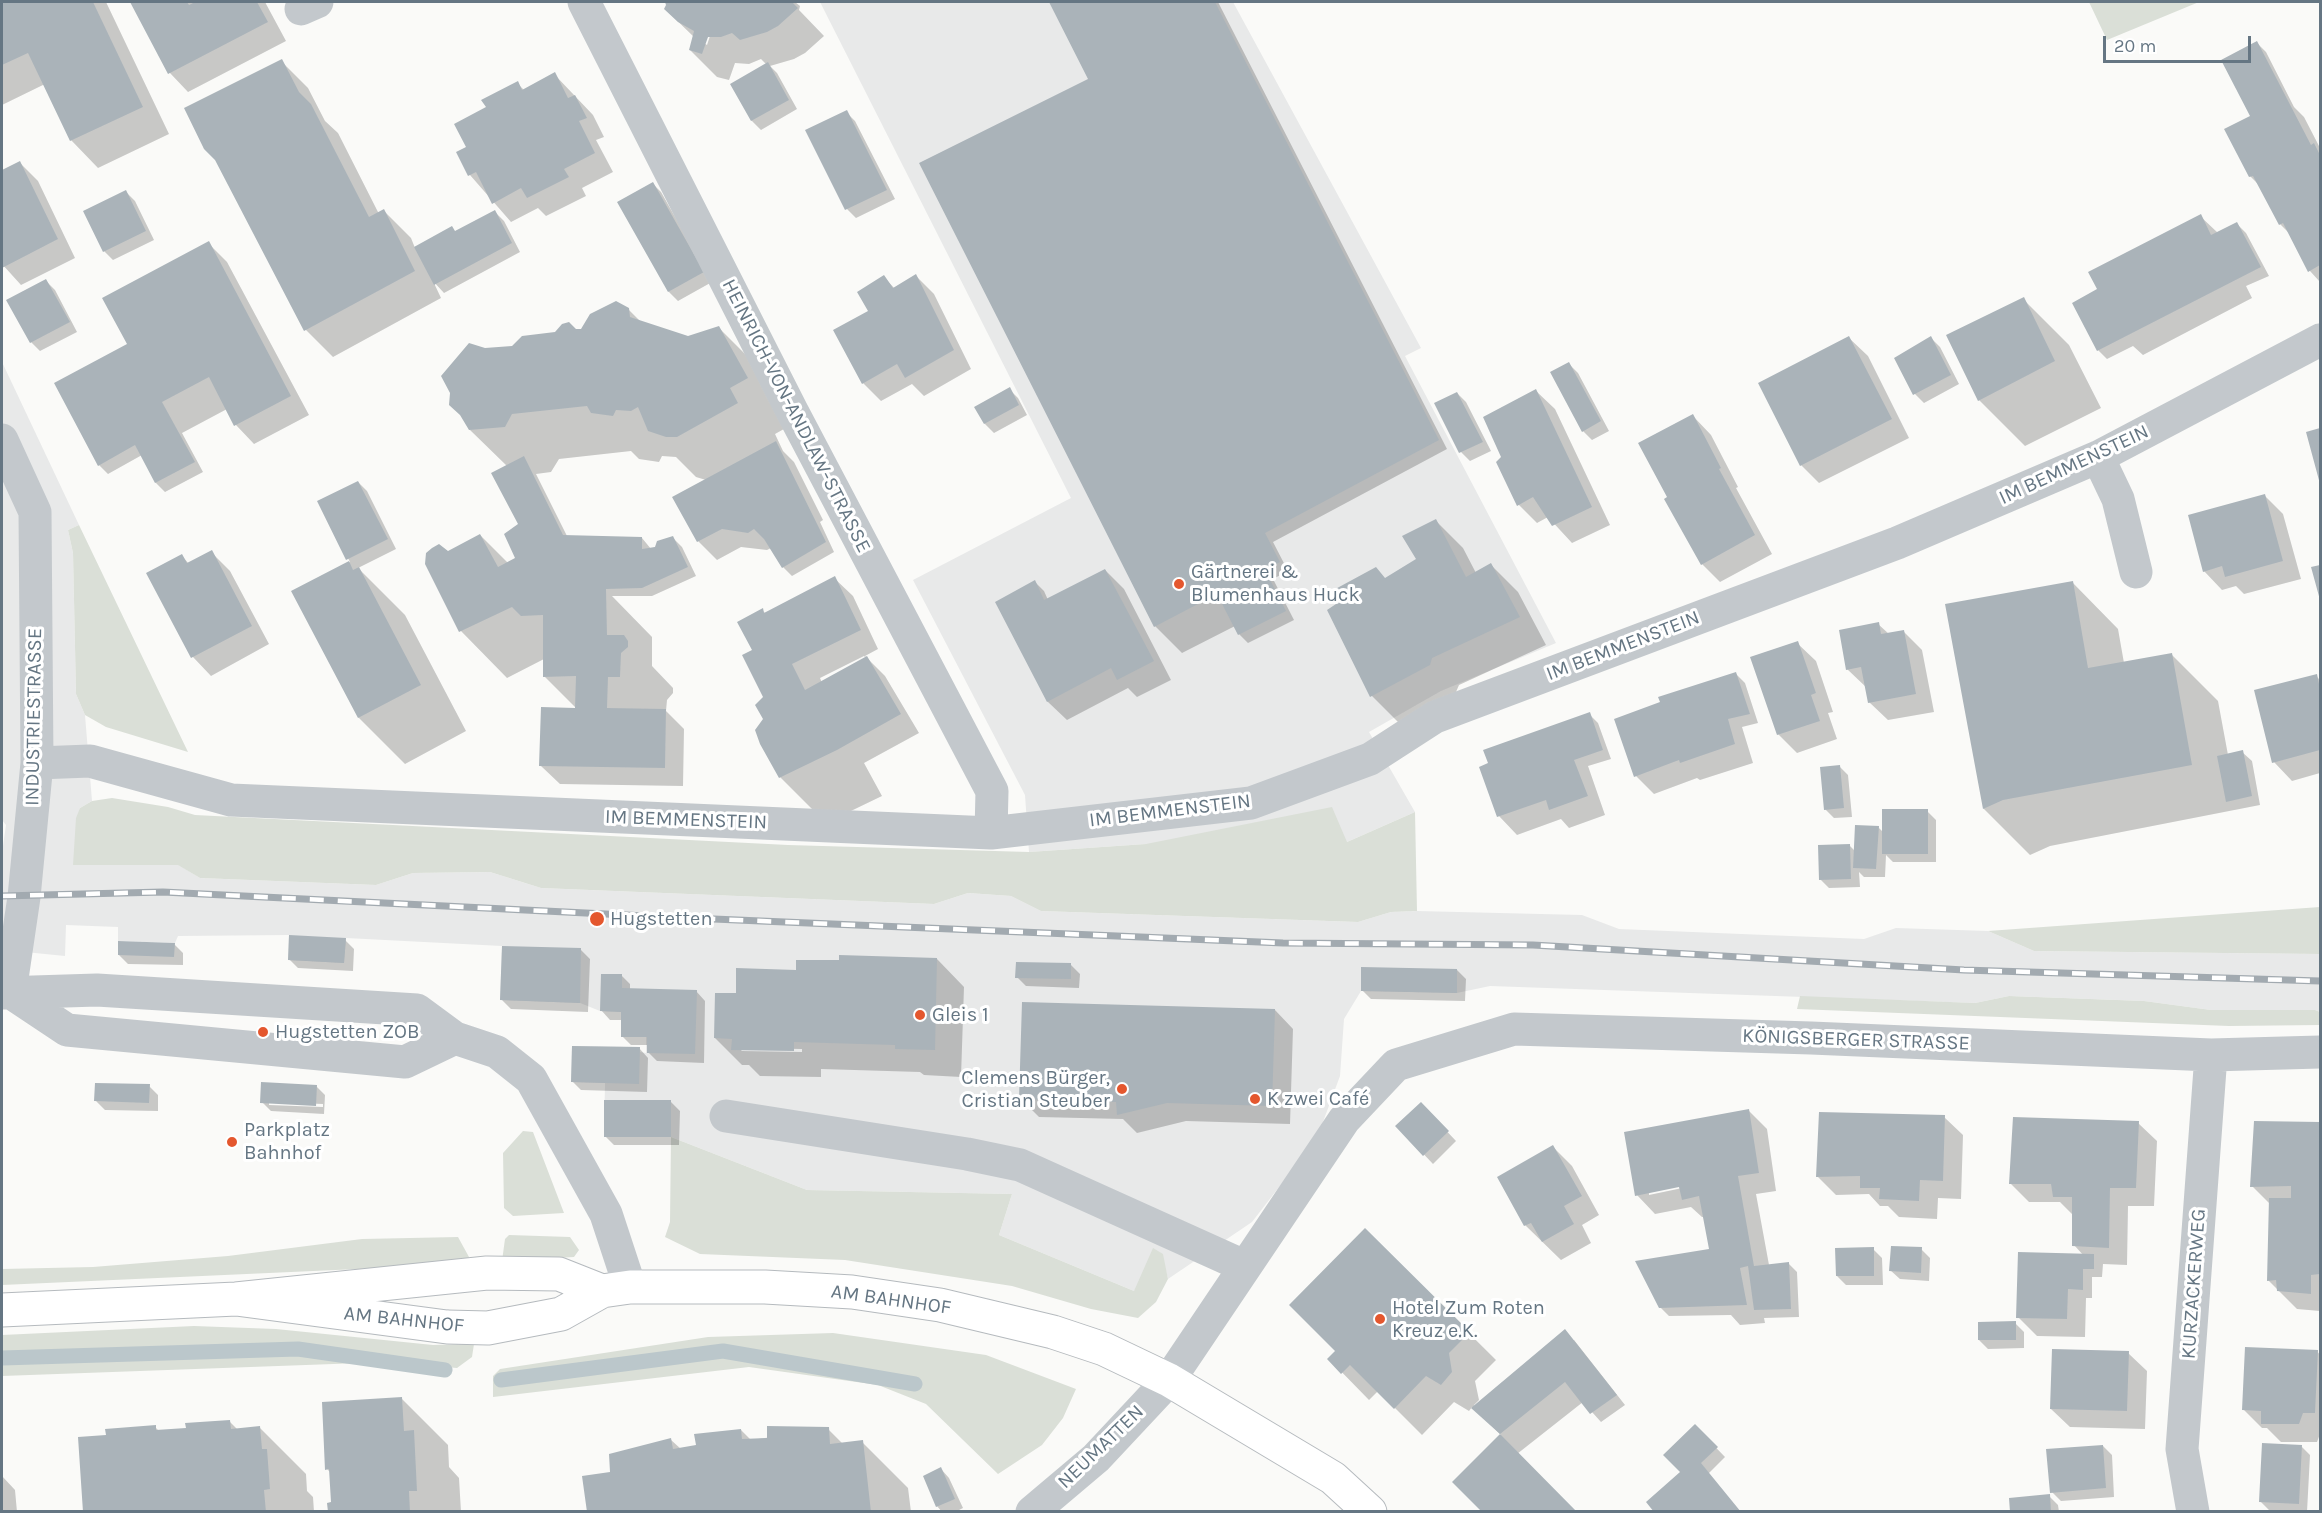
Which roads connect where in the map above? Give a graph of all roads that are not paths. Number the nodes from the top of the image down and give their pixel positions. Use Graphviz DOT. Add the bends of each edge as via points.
graph roads {
  1 [pos="584,2"];
  2 [pos="2320,340"];
  3 [pos="2,440"];
  4 [pos="2098,457"];
  5 [pos="2136,572"];
  6 [pos="37,763"];
  7 [pos="991,833"];
  8 [pos="6,993"];
  9 [pos="455,1038"];
  10 [pos="2320,1052"];
  11 [pos="2211,1055"];
  12 [pos="726,1116"];
  13 [pos="1244,1266"];
  14 [pos="616,1289"];
  15 [pos="236,1299"];
  16 [pos="2,1310"];
  17 [pos="1169,1380"];
  18 [pos="1032,1512"];
  19 [pos="1370,1512"];
  20 [pos="2193,1512"];
  1 -- 7 [label="street, HEINRICH-VON-ANDLAW-STRASSE" via="792,411 992,791"];
  2 -- 4 [label="street, IM BEMMENSTEIN"];
  3 -- 6 [label="street, INDUSTRIESTRASSE" via="35,512"];
  4 -- 5 [label="street" via="2118,499"];
  4 -- 7 [label="street, IM BEMMENSTEIN" via="1897,543 1435,717 1370,759 1251,803"];
  6 -- 7 [label="street, IM BEMMENSTEIN" via="90,761 231,800"];
  6 -- 8 [label="street, INDUSTRIESTRASSE" via="26,886"];
  8 -- 9 [label="street" via="97,990 417,1010"];
  8 -- 9 [label="street" via="67,1030 405,1062"];
  9 -- 14 [label="street" via="497,1052 531,1079 606,1214"];
  10 -- 11 [label="street, KÖNIGSBERGER STRASSE"];
  11 -- 13 [label="street, KÖNIGSBERGER STRASSE" via="1514,1029 1396,1065 1344,1120"];
  11 -- 20 [label="street, KURZACKERWEG" via="2182,1449"];
  12 -- 13 [label="street" via="1020,1165"];
  13 -- 17 [label="street"];
  14 -- 15 [label="main road, AM BAHNHOF" via="559,1274 487,1273"];
  14 -- 15 [label="main road, AM BAHNHOF" via="561,1314 488,1328 447,1327"];
  14 -- 17 [label="main road, AM BAHNHOF" via="765,1287 940,1305 1064,1335"];
  15 -- 16 [label="main road, AM BAHNHOF"];
  17 -- 18 [label="street, NEUMATTEN" via="1096,1458"];
  17 -- 19 [label="main road, AM BAHNHOF" via="1333,1478"];
}
